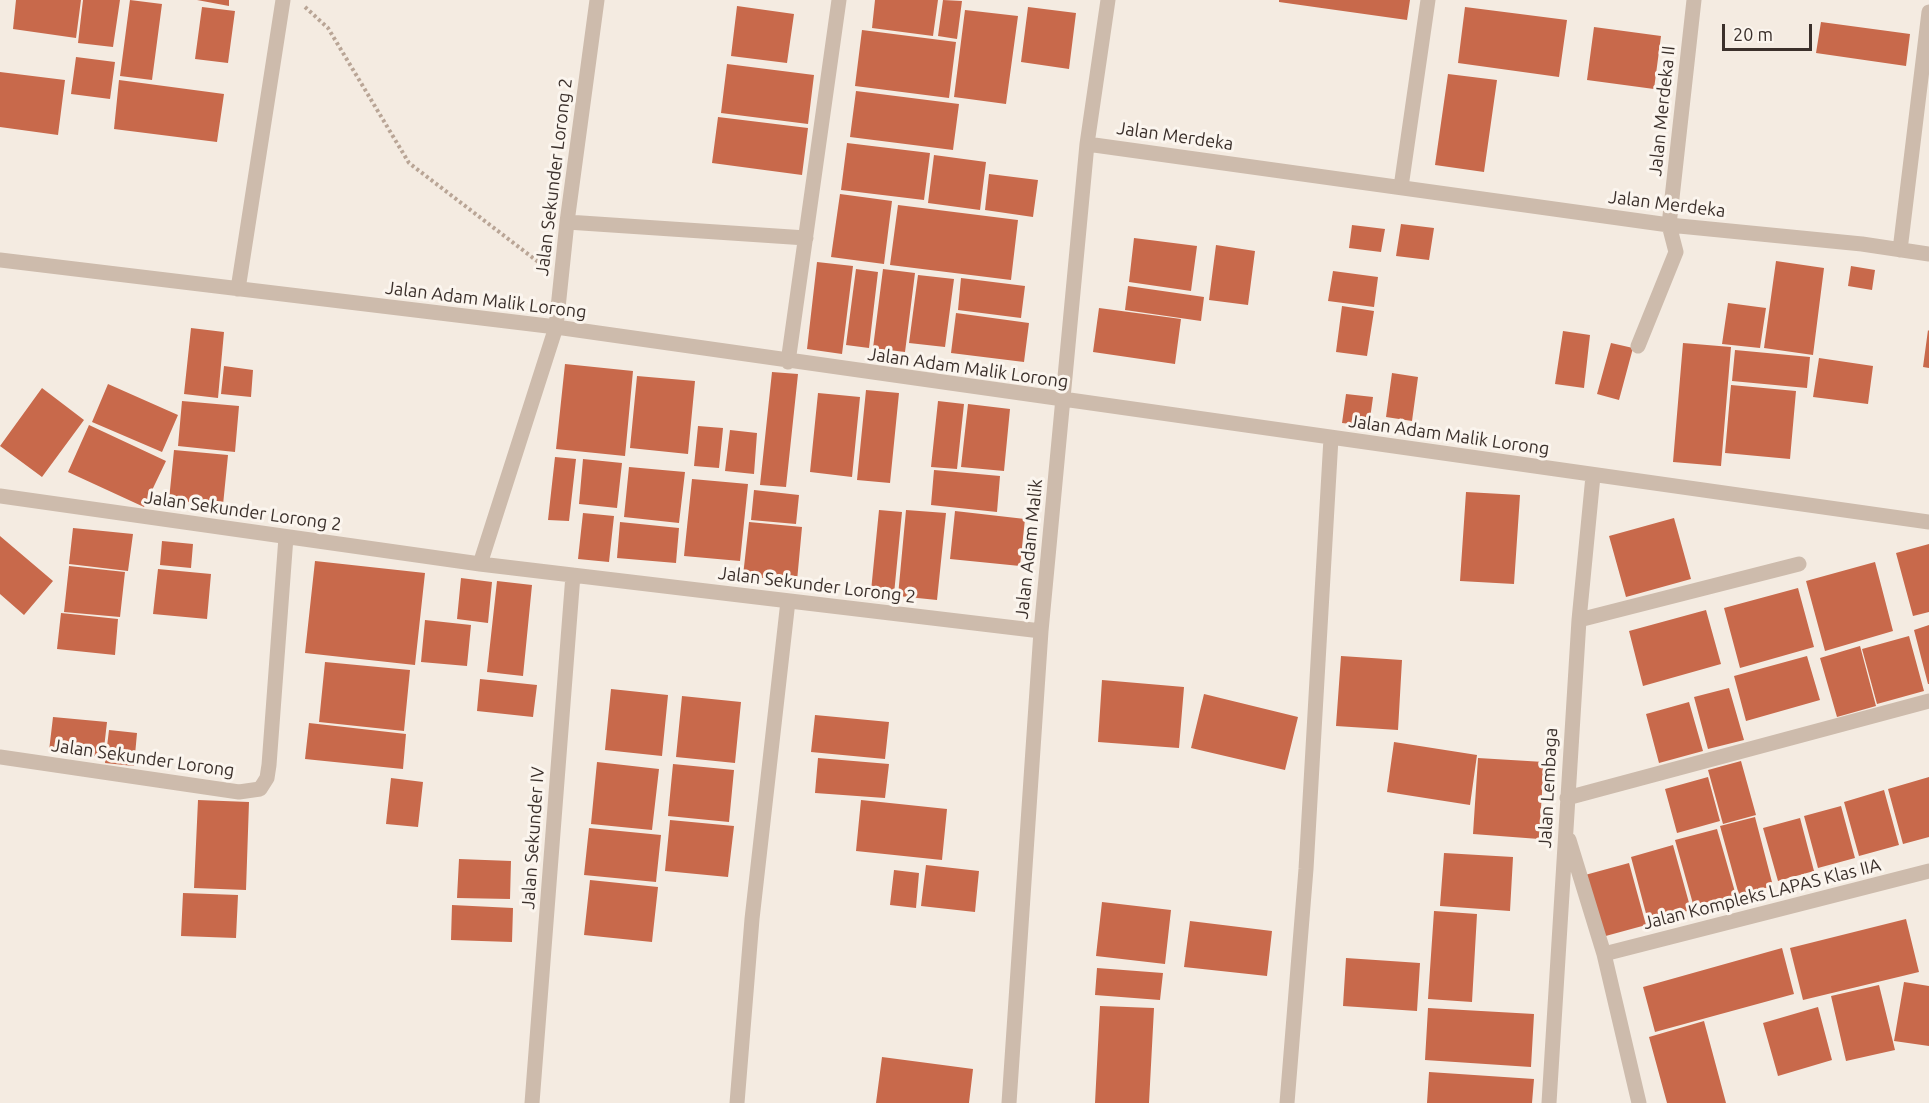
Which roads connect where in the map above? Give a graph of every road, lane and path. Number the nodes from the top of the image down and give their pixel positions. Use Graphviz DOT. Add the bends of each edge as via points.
graph roads {
  1 [pos="283,0"];
  2 [pos="298,0"];
  3 [pos="597,0"];
  4 [pos="838,0"];
  5 [pos="1108,0"];
  6 [pos="1428,0"];
  7 [pos="1694,0"];
  8 [pos="1929,12"];
  9 [pos="1087,144"];
  10 [pos="1401,187"];
  11 [pos="567,222"];
  12 [pos="1669,225"];
  13 [pos="806,238"];
  14 [pos="1900,250"];
  15 [pos="1929,254"];
  16 [pos="0,260"];
  17 [pos="561,279"];
  18 [pos="238,290"];
  19 [pos="556,327"];
  20 [pos="1638,346"];
  21 [pos="788,362"];
  22 [pos="1063,401"];
  23 [pos="1331,438"];
  24 [pos="1593,476"];
  25 [pos="0,496"];
  26 [pos="1929,522"];
  27 [pos="286,537"];
  28 [pos="480,564"];
  29 [pos="1799,564"];
  30 [pos="573,575"];
  31 [pos="788,601"];
  32 [pos="1579,620"];
  33 [pos="1041,631"];
  34 [pos="1929,701"];
  35 [pos="0,757"];
  36 [pos="1567,798"];
  37 [pos="1566,831"];
  38 [pos="1929,871"];
  39 [pos="1604,954"];
  40 [pos="532,1103"];
  41 [pos="737,1103"];
  42 [pos="1009,1103"];
  43 [pos="1287,1103"];
  44 [pos="1549,1103"];
  45 [pos="1640,1103"];
  1 -- 18 [label="street"];
  2 -- 17 [label="path" via="328,28 408,163"];
  3 -- 11 [label="street, Jalan Sekunder Lorong 2"];
  4 -- 13 [label="street"];
  5 -- 9 [label="street, Jalan Adam Malik"];
  6 -- 10 [label="street"];
  7 -- 12 [label="street, Jalan Merdeka II"];
  8 -- 14 [label="street"];
  9 -- 10 [label="street, Jalan Merdeka"];
  9 -- 22 [label="street, Jalan Adam Malik"];
  10 -- 12 [label="street, Jalan Merdeka"];
  11 -- 13 [label="street"];
  11 -- 17 [label="street, Jalan Sekunder Lorong 2"];
  12 -- 14 [label="street, Jalan Merdeka"];
  12 -- 20 [label="street, Jalan Merdeka II" via="1676,252 1673,264"];
  13 -- 21 [label="street"];
  14 -- 15 [label="street, Jalan Merdeka"];
  16 -- 18 [label="street, Jalan Adam Malik Lorong"];
  17 -- 19 [label="street, Jalan Sekunder Lorong 2"];
  18 -- 19 [label="street, Jalan Adam Malik Lorong"];
  19 -- 21 [label="street, Jalan Adam Malik Lorong"];
  19 -- 28 [label="street, Jalan Sekunder Lorong 2"];
  21 -- 22 [label="street, Jalan Adam Malik Lorong"];
  22 -- 23 [label="street, Jalan Adam Malik Lorong"];
  22 -- 33 [label="street, Jalan Adam Malik"];
  23 -- 24 [label="street, Jalan Adam Malik Lorong"];
  23 -- 43 [label="street" via="1306,869"];
  24 -- 26 [label="street, Jalan Adam Malik Lorong"];
  24 -- 32 [label="street, Jalan Lembaga"];
  25 -- 27 [label="street, Jalan Sekunder Lorong 2"];
  27 -- 28 [label="street, Jalan Sekunder Lorong 2"];
  27 -- 35 [label="street, Jalan Sekunder Lorong" via="267,778 256,790 239,792"];
  28 -- 30 [label="street, Jalan Sekunder Lorong 2"];
  29 -- 32 [label="street"];
  30 -- 31 [label="street, Jalan Sekunder Lorong 2"];
  30 -- 40 [label="street, Jalan Sekunder IV"];
  31 -- 33 [label="street, Jalan Sekunder Lorong 2"];
  31 -- 41 [label="street" via="752,919"];
  32 -- 36 [label="street, Jalan Lembaga"];
  33 -- 42 [label="street, Jalan Adam Malik"];
  34 -- 36 [label="street"];
  36 -- 37 [label="street, Jalan Lembaga"];
  37 -- 39 [label="street"];
  37 -- 44 [label="street, Jalan Lembaga"];
  38 -- 39 [label="street, Jalan Kompleks LAPAS Klas IIA"];
  39 -- 45 [label="street"];
}
